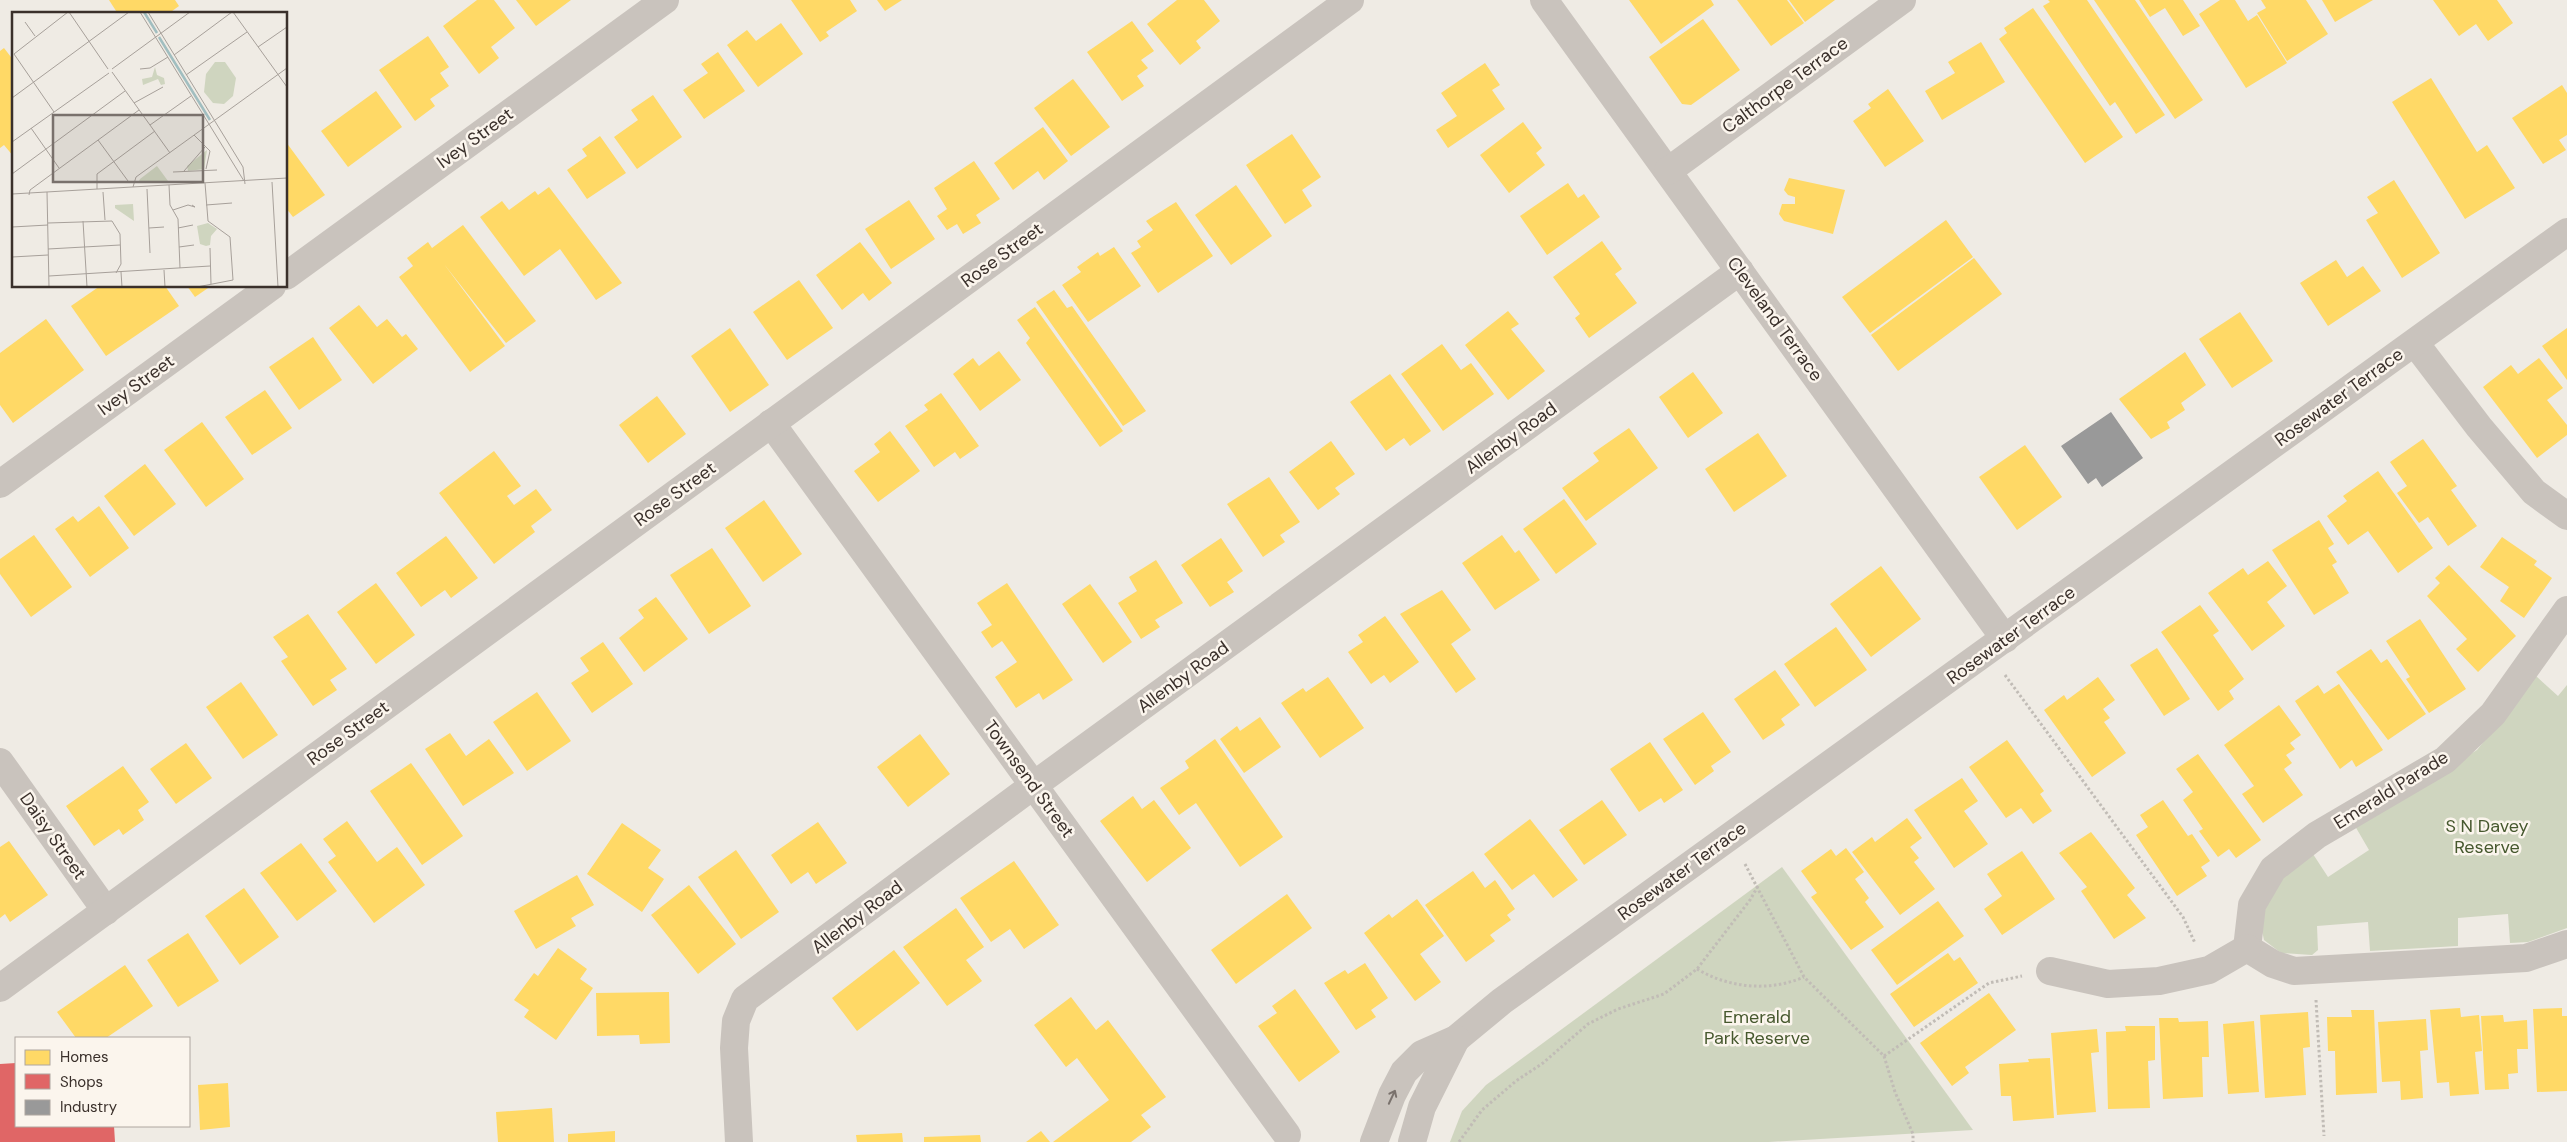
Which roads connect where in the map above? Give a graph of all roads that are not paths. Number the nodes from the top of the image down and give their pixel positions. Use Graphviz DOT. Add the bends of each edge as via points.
graph roads {
  1 [pos="664,0"];
  2 [pos="1350,0"];
  3 [pos="1544,0"];
  4 [pos="1902,0"];
  5 [pos="1668,171"];
  6 [pos="2567,232"];
  7 [pos="1740,271"];
  8 [pos="288,275"];
  9 [pos="269,288"];
  10 [pos="2415,343"];
  11 [pos="771,423"];
  12 [pos="0,484"];
  13 [pos="2567,516"];
  14 [pos="2567,610"];
  15 [pos="1996,645"];
  16 [pos="0,762"];
  17 [pos="1034,785"];
  18 [pos="106,911"];
  19 [pos="2567,944"];
  20 [pos="2248,948"];
  21 [pos="2050,971"];
  22 [pos="0,988"];
  23 [pos="1456,1039"];
  24 [pos="1287,1135"];
  25 [pos="739,1142"];
  26 [pos="1374,1142"];
  27 [pos="1412,1142"];
  1 -- 8 [label="street, Ivey Street"];
  2 -- 11 [label="street, Rose Street"];
  3 -- 5 [label="street, Cleveland Terrace"];
  4 -- 5 [label="street, Calthorpe Terrace"];
  5 -- 7 [label="street, Cleveland Terrace"];
  6 -- 10 [label="street, Rosewater Terrace"];
  7 -- 15 [label="street, Cleveland Terrace"];
  7 -- 17 [label="street, Allenby Road"];
  9 -- 12 [label="street, Ivey Street"];
  10 -- 13 [label="street" via="2534,492"];
  10 -- 15 [label="street, Rosewater Terrace"];
  11 -- 17 [label="street, Townsend Street"];
  11 -- 18 [label="street, Rose Street"];
  14 -- 20 [label="street, Emerald Parade" via="2493,714 2445,760 2317,835 2273,869 2252,905"];
  15 -- 23 [label="street, Rosewater Terrace" via="1502,1001"];
  16 -- 18 [label="street, Daisy Street"];
  17 -- 24 [label="street, Townsend Street"];
  17 -- 25 [label="street, Allenby Road" via="745,999 736,1022 734,1048"];
  18 -- 22 [label="street, Rose Street"];
  19 -- 20 [label="street" via="2526,958 2294,971 2273,964"];
  20 -- 21 [label="street" via="2209,970 2159,981 2108,984"];
  26 -- 23 [label="street, Rosewater Terrace, one-way" via="1404,1072 1422,1054"];
  23 -- 27 [label="street, Rosewater Terrace" via="1429,1091"];
}
